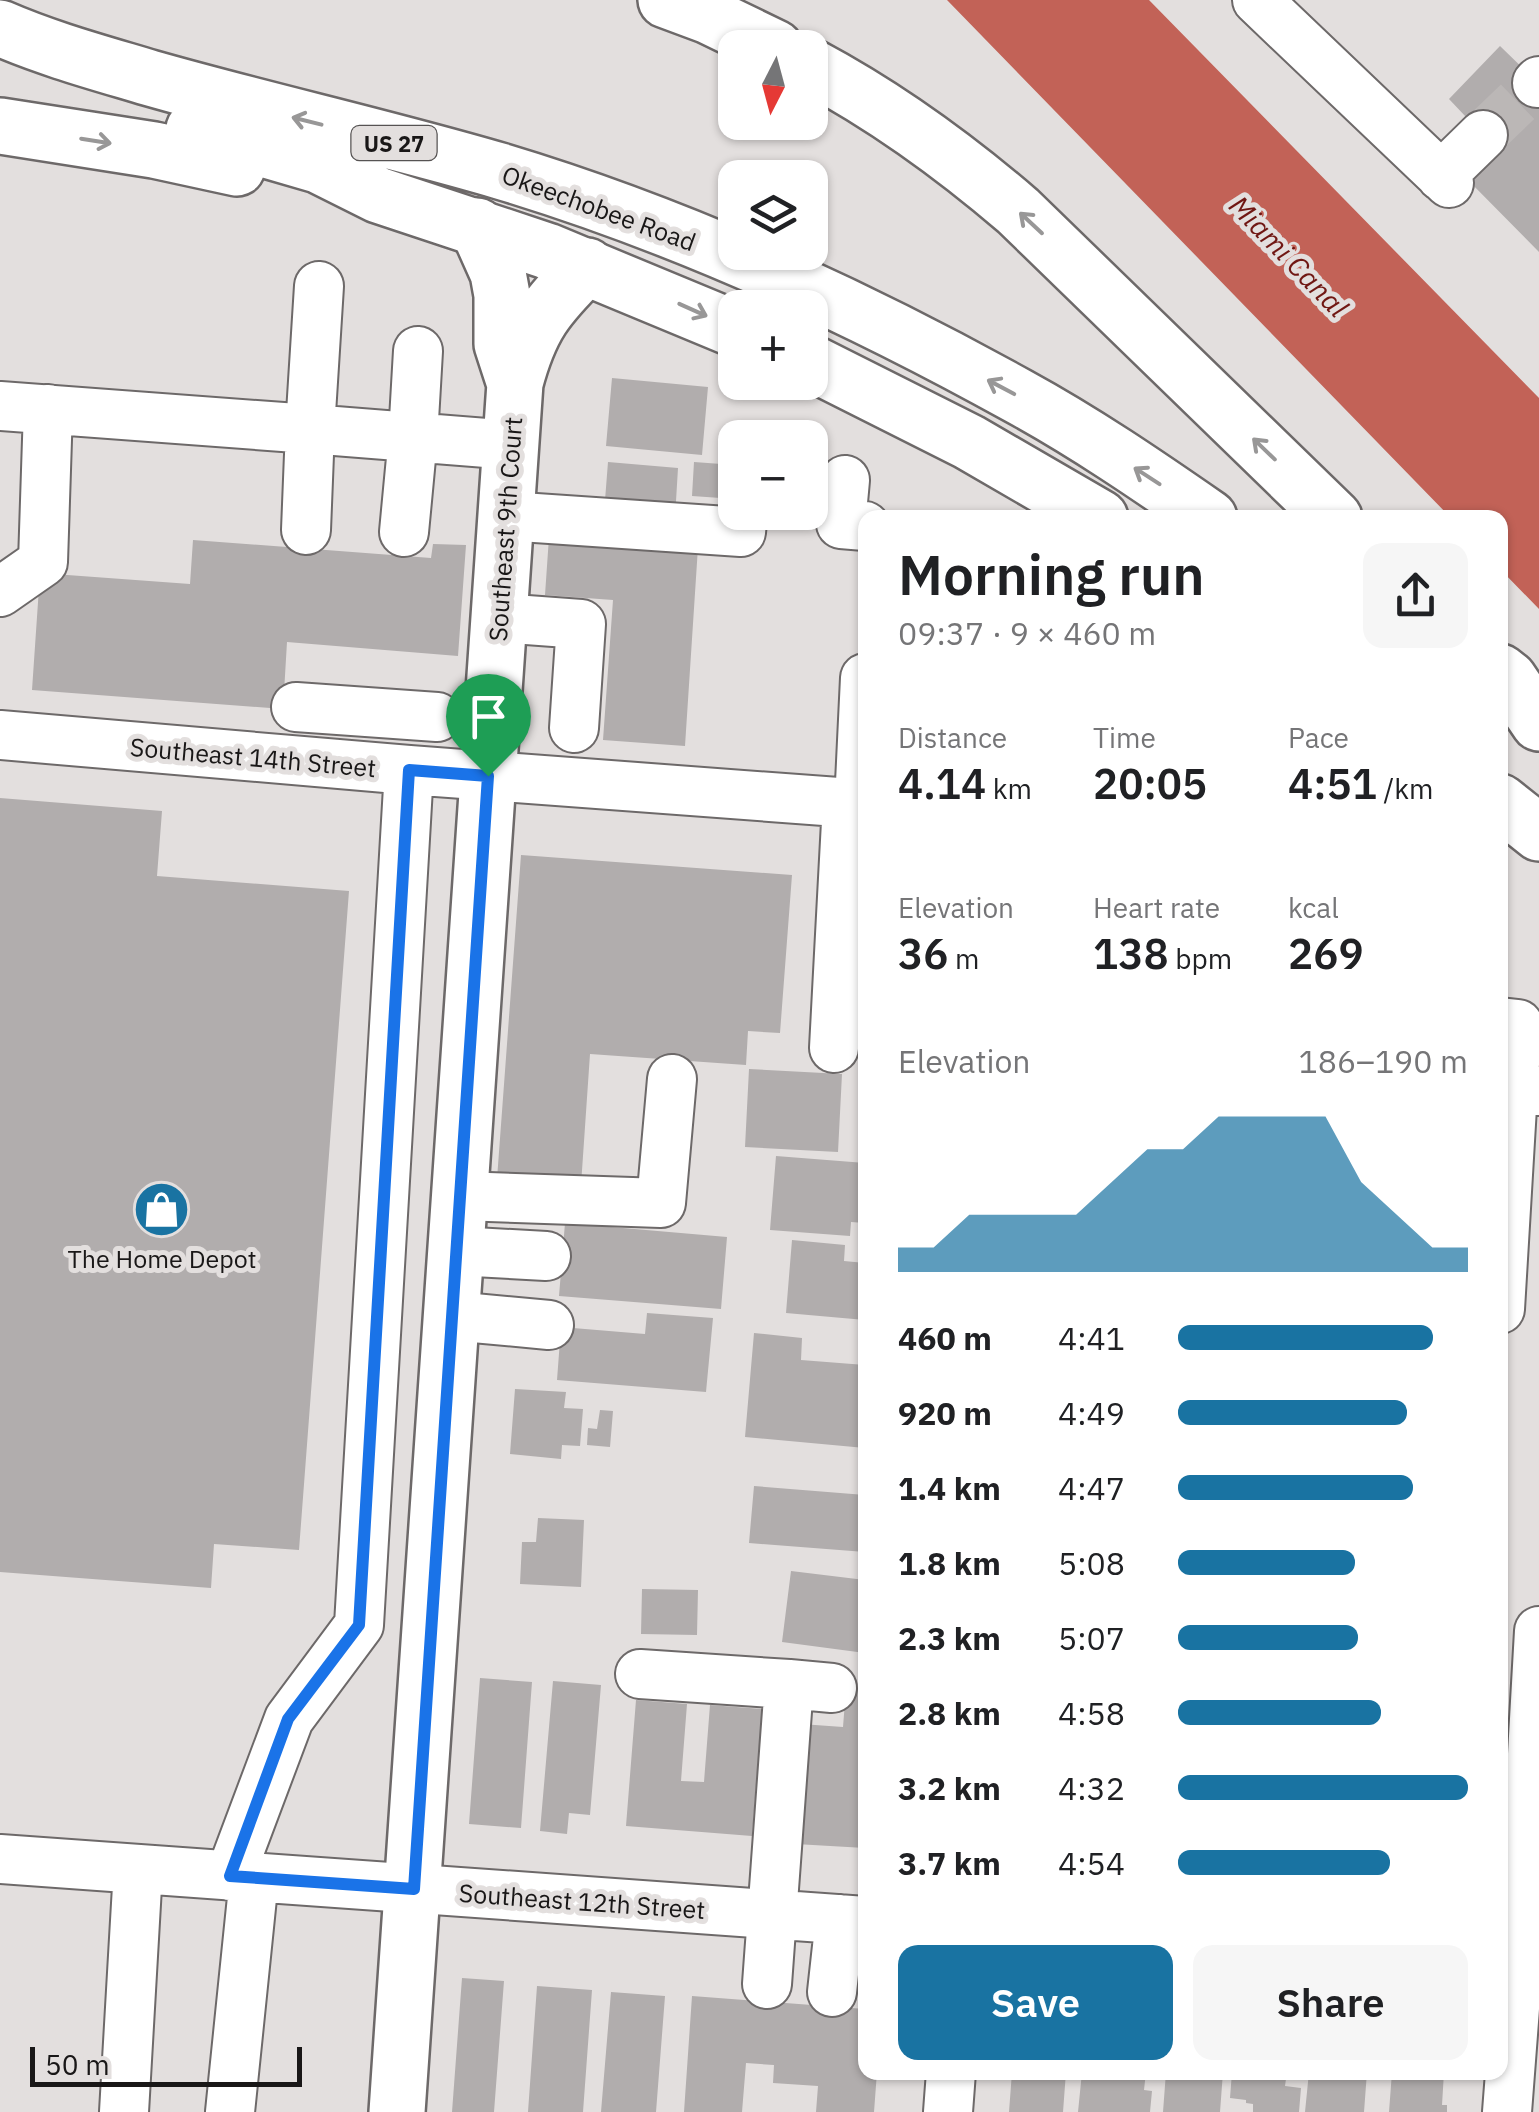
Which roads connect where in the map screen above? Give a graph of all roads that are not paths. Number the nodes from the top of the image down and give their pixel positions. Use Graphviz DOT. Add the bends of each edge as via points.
graph roads {
  1 [pos="666,0"];
  2 [pos="1257,0"];
  3 [pos="0,28"];
  4 [pos="737,30"];
  5 [pos="0,68"];
  6 [pos="828,77"];
  7 [pos="0,126"];
  8 [pos="1483,134"];
  9 [pos="378,195"];
  10 [pos="477,226"];
  11 [pos="718,251"];
  12 [pos="718,257"];
  13 [pos="586,266"];
  14 [pos="762,270"];
  15 [pos="319,286"];
  16 [pos="718,321"];
  17 [pos="418,351"];
  18 [pos="828,371"];
  19 [pos="515,383"];
  20 [pos="0,406"];
  21 [pos="48,409"];
  22 [pos="310,430"];
  23 [pos="414,437"];
  24 [pos="512,445"];
  25 [pos="845,480"];
  26 [pos="1080,510"];
  27 [pos="1197,510"];
  28 [pos="1326,510"];
  29 [pos="506,516"];
  30 [pos="858,525"];
  31 [pos="306,530"];
  32 [pos="741,530"];
  33 [pos="404,532"];
  34 [pos="0,592"];
  35 [pos="499,618"];
  36 [pos="1508,679"];
  37 [pos="296,707"];
  38 [pos="387,714"];
  39 [pos="438,717"];
  40 [pos="1508,717"];
  41 [pos="1539,723"];
  42 [pos="574,728"];
  43 [pos="0,735"];
  44 [pos="1539,736"];
  45 [pos="396,769"];
  46 [pos="488,776"];
  47 [pos="857,804"];
  48 [pos="1508,808"];
  49 [pos="1539,833"];
  50 [pos="1508,1023"];
  51 [pos="834,1048"];
  52 [pos="672,1080"];
  53 [pos="1526,1091"];
  54 [pos="460,1196"];
  55 [pos="1508,1242"];
  56 [pos="456,1251"];
  57 [pos="546,1256"];
  58 [pos="452,1316"];
  59 [pos="549,1325"];
  60 [pos="1539,1631"];
  61 [pos="640,1674"];
  62 [pos="1516,1752"];
  63 [pos="0,1859"];
  64 [pos="138,1870"];
  65 [pos="242,1877"];
  66 [pos="1512,1877"];
  67 [pos="414,1889"];
  68 [pos="774,1915"];
  69 [pos="852,1920"];
  70 [pos="1519,1972"];
  71 [pos="768,1984"];
  72 [pos="832,1992"];
  73 [pos="950,2080"];
  74 [pos="124,2112"];
  75 [pos="230,2112"];
  76 [pos="397,2112"];
  77 [pos="948,2112"];
  78 [pos="1507,2112"];
  1 -- 4 [label="main road"];
  2 -- 8 [label="street" via="1445,180"];
  11 -- 3 [label="main road, Okeechobee Road / US 27, one-way" via="502,172 212,96"];
  5 -- 9 [label="main road, US 27" via="318,165"];
  28 -- 6 [label="main road, one-way" via="1018,211 928,140"];
  7 -- 9 [label="main road, one-way"];
  9 -- 10 [label="main road, US 27"];
  10 -- 13 [label="main road, US 27"];
  10 -- 19 [label="main road, Southeast 9th Court" via="498,273 502,344"];
  12 -- 13 [label="main road" via="634,255"];
  13 -- 16 [label="main road, US 27, one-way"];
  13 -- 19 [label="main road, Southeast 9th Court" via="538,321"];
  27 -- 14 [label="main road, Okeechobee Road / US 27, one-way" via="1020,396"];
  15 -- 22 [label="street"];
  17 -- 23 [label="street"];
  18 -- 26 [label="main road" via="968,442"];
  19 -- 24 [label="main road, Southeast 9th Court"];
  20 -- 21 [label="street"];
  21 -- 22 [label="street"];
  21 -- 34 [label="street" via="43,562"];
  22 -- 23 [label="street"];
  22 -- 31 [label="street"];
  23 -- 24 [label="street"];
  23 -- 33 [label="street"];
  24 -- 29 [label="main road, Southeast 9th Court"];
  25 -- 30 [label="street" via="841,524"];
  29 -- 32 [label="street"];
  29 -- 35 [label="main road, Southeast 9th Court"];
  35 -- 42 [label="street" via="582,624"];
  35 -- 46 [label="main road, Southeast 9th Court"];
  36 -- 41 [label="main road"];
  37 -- 38 [label="street"];
  38 -- 39 [label="street"];
  38 -- 45 [label="street"];
  40 -- 44 [label="main road"];
  43 -- 45 [label="street, Southeast 14th Street"];
  45 -- 46 [label="street, Southeast 14th Street"];
  45 -- 65 [label="street" via="359,1625 288,1719"];
  46 -- 47 [label="street, Southeast 14th Street"];
  46 -- 54 [label="main road, Southeast 9th Court"];
  47 -- 51 [label="street"];
  48 -- 49 [label="main road"];
  50 -- 53 [label="street" via="1518,1024"];
  52 -- 54 [label="street" via="662,1203"];
  53 -- 55 [label="street"];
  54 -- 56 [label="main road, Southeast 9th Court"];
  56 -- 57 [label="street"];
  56 -- 58 [label="main road, Southeast 9th Court"];
  58 -- 59 [label="street"];
  58 -- 67 [label="main road, Southeast 9th Court"];
  60 -- 62 [label="street"];
  61 -- 68 [label="street" via="810,1686"];
  62 -- 66 [label="street"];
  63 -- 64 [label="street, Southeast 12th Street"];
  64 -- 65 [label="street, Southeast 12th Street"];
  64 -- 74 [label="street"];
  65 -- 67 [label="street, Southeast 12th Street"];
  65 -- 75 [label="street"];
  66 -- 70 [label="street"];
  67 -- 68 [label="street, Southeast 12th Street"];
  67 -- 76 [label="main road, Southeast 9th Court"];
  68 -- 69 [label="street, Southeast 12th Street"];
  68 -- 71 [label="street"];
  69 -- 72 [label="street"];
  70 -- 78 [label="street"];
  73 -- 77 [label="street"];
}
